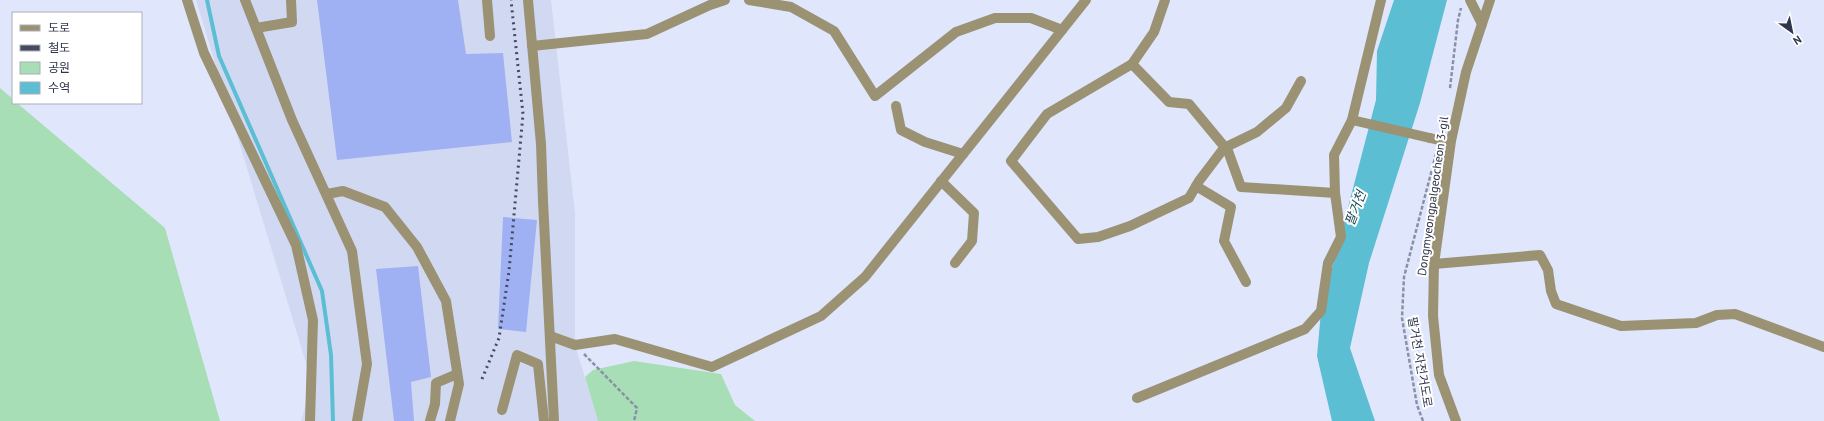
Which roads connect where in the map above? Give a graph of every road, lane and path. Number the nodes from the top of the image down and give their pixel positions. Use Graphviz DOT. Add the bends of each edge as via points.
graph roads {
  1 [pos="187,0"];
  2 [pos="245,0"];
  3 [pos="291,0"];
  4 [pos="487,0"];
  5 [pos="528,0"];
  6 [pos="725,0"];
  7 [pos="749,0"];
  8 [pos="1086,0"];
  9 [pos="1164,0"];
  10 [pos="1381,0"];
  11 [pos="1490,0"];
  12 [pos="1466,3"];
  13 [pos="1482,24"];
  14 [pos="256,28"];
  15 [pos="1062,30"];
  16 [pos="490,36"];
  17 [pos="532,46"];
  18 [pos="1132,64"];
  19 [pos="1301,81"];
  20 [pos="1450,89"];
  21 [pos="896,106"];
  22 [pos="1352,120"];
  23 [pos="1444,143"];
  24 [pos="1224,148"];
  25 [pos="963,154"];
  26 [pos="941,181"];
  27 [pos="1196,186"];
  28 [pos="1335,193"];
  29 [pos="327,194"];
  30 [pos="955,263"];
  31 [pos="1434,264"];
  32 [pos="1246,282"];
  33 [pos="550,336"];
  34 [pos="575,345"];
  35 [pos="1824,347"];
  36 [pos="457,374"];
  37 [pos="1137,398"];
  38 [pos="502,410"];
  39 [pos="310,421"];
  40 [pos="356,421"];
  41 [pos="430,421"];
  42 [pos="450,421"];
  43 [pos="544,421"];
  44 [pos="554,421"];
  45 [pos="634,421"];
  46 [pos="1423,421"];
  47 [pos="1456,421"];
  1 -- 39 [label="street" via="204,53 296,245 313,320"];
  2 -- 14 [label="street"];
  3 -- 14 [label="street" via="292,22"];
  4 -- 16 [label="street"];
  5 -- 17 [label="street"];
  6 -- 17 [label="street" via="647,34"];
  7 -- 15 [label="street" via="791,7 834,30 875,96 956,32 969,27 995,18 1031,18"];
  8 -- 15 [label="street"];
  9 -- 18 [label="street" via="1154,32"];
  10 -- 22 [label="street"];
  11 -- 13 [label="street, Dongmyeongpalgeocheon 3-gil"];
  12 -- 13 [label="street"];
  12 -- 20 [label="path" via="1458,20"];
  13 -- 23 [label="street, Dongmyeongpalgeocheon 3-gil"];
  14 -- 29 [label="street" via="292,120"];
  15 -- 25 [label="street"];
  17 -- 33 [label="street" via="541,144"];
  18 -- 24 [label="street" via="1169,102 1190,104"];
  18 -- 27 [label="street" via="1047,114 1011,161 1078,239 1098,237 1130,226 1189,198"];
  19 -- 24 [label="street" via="1286,108 1257,132"];
  21 -- 25 [label="street" via="901,130 925,142"];
  22 -- 23 [label="street, bridge"];
  22 -- 28 [label="street" via="1334,155"];
  23 -- 31 [label="street, Dongmyeongpalgeocheon 3-gil" via="1449,159"];
  23 -- 46 [label="path, 팔거천 자전거도로" via="1404,277 1402,318 1417,406"];
  24 -- 27 [label="street"];
  24 -- 28 [label="street" via="1228,151 1241,187"];
  25 -- 26 [label="street"];
  26 -- 30 [label="street" via="974,213 972,241"];
  26 -- 34 [label="street" via="865,277 821,316 712,367 615,339"];
  27 -- 32 [label="street" via="1231,207 1224,241"];
  28 -- 37 [label="street" via="1341,237 1328,263 1321,311 1305,329"];
  29 -- 36 [label="street" via="343,191 385,207 417,247 446,301"];
  29 -- 40 [label="street" via="352,251 367,364"];
  31 -- 35 [label="street" via="1540,255 1548,270 1550,291 1556,304 1621,326 1696,323 1717,315 1735,314"];
  31 -- 47 [label="street, Dongmyeongpalgeocheon 3-gil" via="1432,316 1439,375"];
  33 -- 34 [label="street"];
  33 -- 44 [label="street"];
  34 -- 45 [label="path" via="637,408"];
  36 -- 41 [label="street" via="436,382 435,404"];
  36 -- 42 [label="street" via="459,384"];
  38 -- 43 [label="street" via="517,355 538,364"];
}
